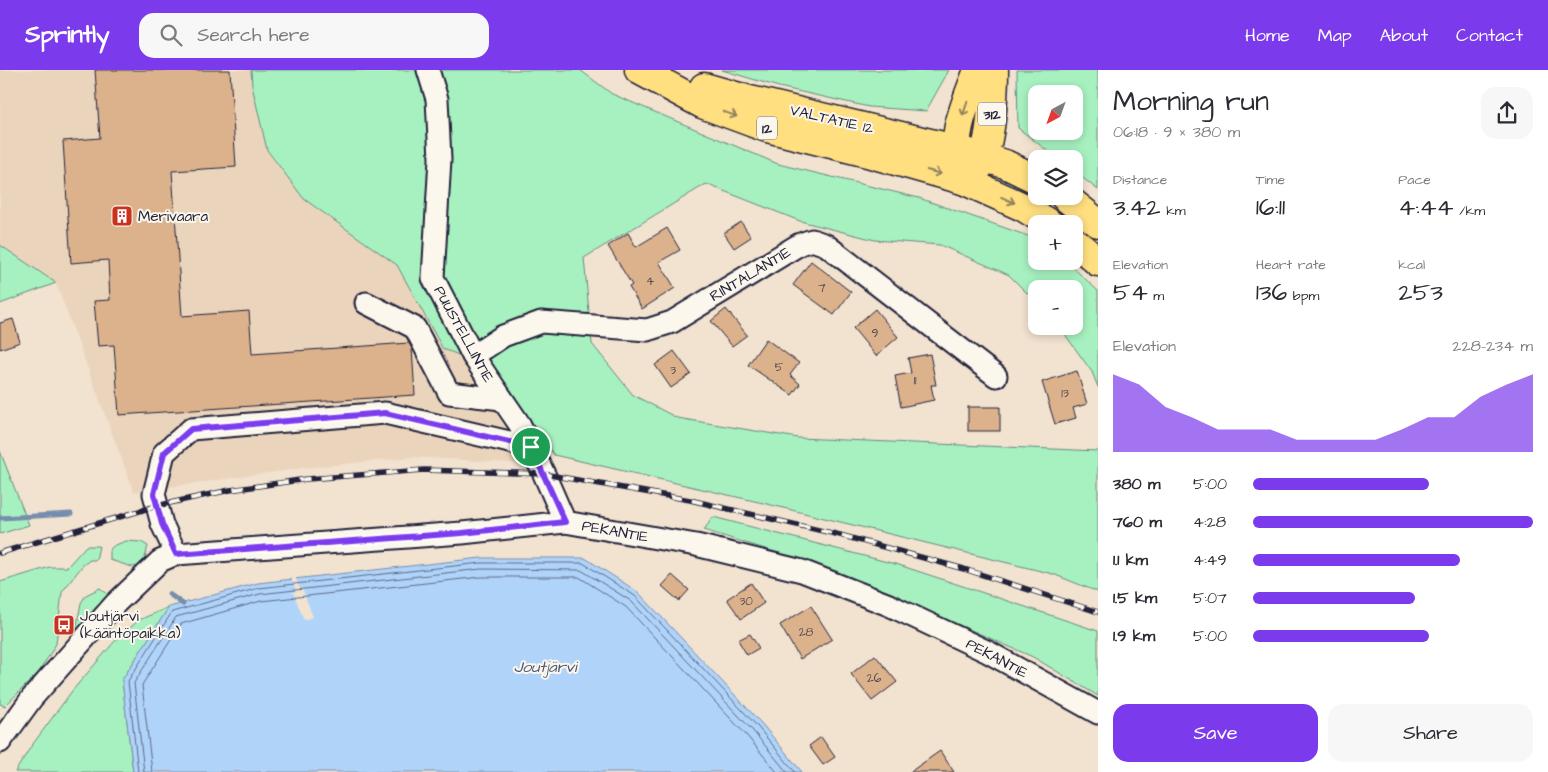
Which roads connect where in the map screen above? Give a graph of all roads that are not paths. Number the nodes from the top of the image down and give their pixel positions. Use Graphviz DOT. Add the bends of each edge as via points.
graph roads {
  1 [pos="428,70"];
  2 [pos="639,70"];
  3 [pos="652,70"];
  4 [pos="978,70"];
  5 [pos="994,70"];
  6 [pos="956,149"];
  7 [pos="984,158"];
  8 [pos="1028,175"];
  9 [pos="963,180"];
  10 [pos="1075,205"];
  11 [pos="1036,215"];
  12 [pos="1098,223"];
  13 [pos="1083,249"];
  14 [pos="1098,262"];
  15 [pos="366,303"];
  16 [pos="473,356"];
  17 [pos="996,376"];
  18 [pos="502,399"];
  19 [pos="531,447"];
  20 [pos="565,522"];
  21 [pos="176,554"];
  22 [pos="1098,713"];
  23 [pos="0,742"];
  1 -- 16 [label="street, PUUSTELLINTIE" via="437,99 440,159 433,278"];
  2 -- 9 [label="main road, VALTATIE 12 / 12, one-way" via="702,104 767,128"];
  3 -- 6 [label="main road, VALTATIE 12 / 12" via="746,99"];
  4 -- 6 [label="main road, 312, one-way" via="964,110"];
  5 -- 7 [label="main road, 312" via="993,104"];
  6 -- 7 [label="main road, VALTATIE 12"];
  6 -- 9 [label="main road, 312"];
  7 -- 8 [label="main road, VALTATIE 12"];
  7 -- 9 [label="main road" via="976,171"];
  9 -- 11 [label="main road, VALTATIE 12, one-way"];
  10 -- 12 [label="main road"];
  13 -- 14 [label="main road"];
  15 -- 18 [label="street" via="415,328 449,393"];
  16 -- 17 [label="street, RINTALANTIE" via="503,336 541,322 647,330 672,322 800,244 812,240 826,245"];
  16 -- 18 [label="street, PUUSTELLINTIE"];
  18 -- 19 [label="street, PUUSTELLINTIE"];
  19 -- 20 [label="street, PUUSTELLINTIE"];
  19 -- 21 [label="street" via="385,413 191,429 164,453 154,494 162,524"];
  20 -- 21 [label="street, PEKANTIE" via="462,533"];
  20 -- 22 [label="street, PEKANTIE" via="696,545 802,571 889,605 988,652"];
  21 -- 23 [label="street, PEKANTIE" via="160,561 116,603 32,698"];
}
